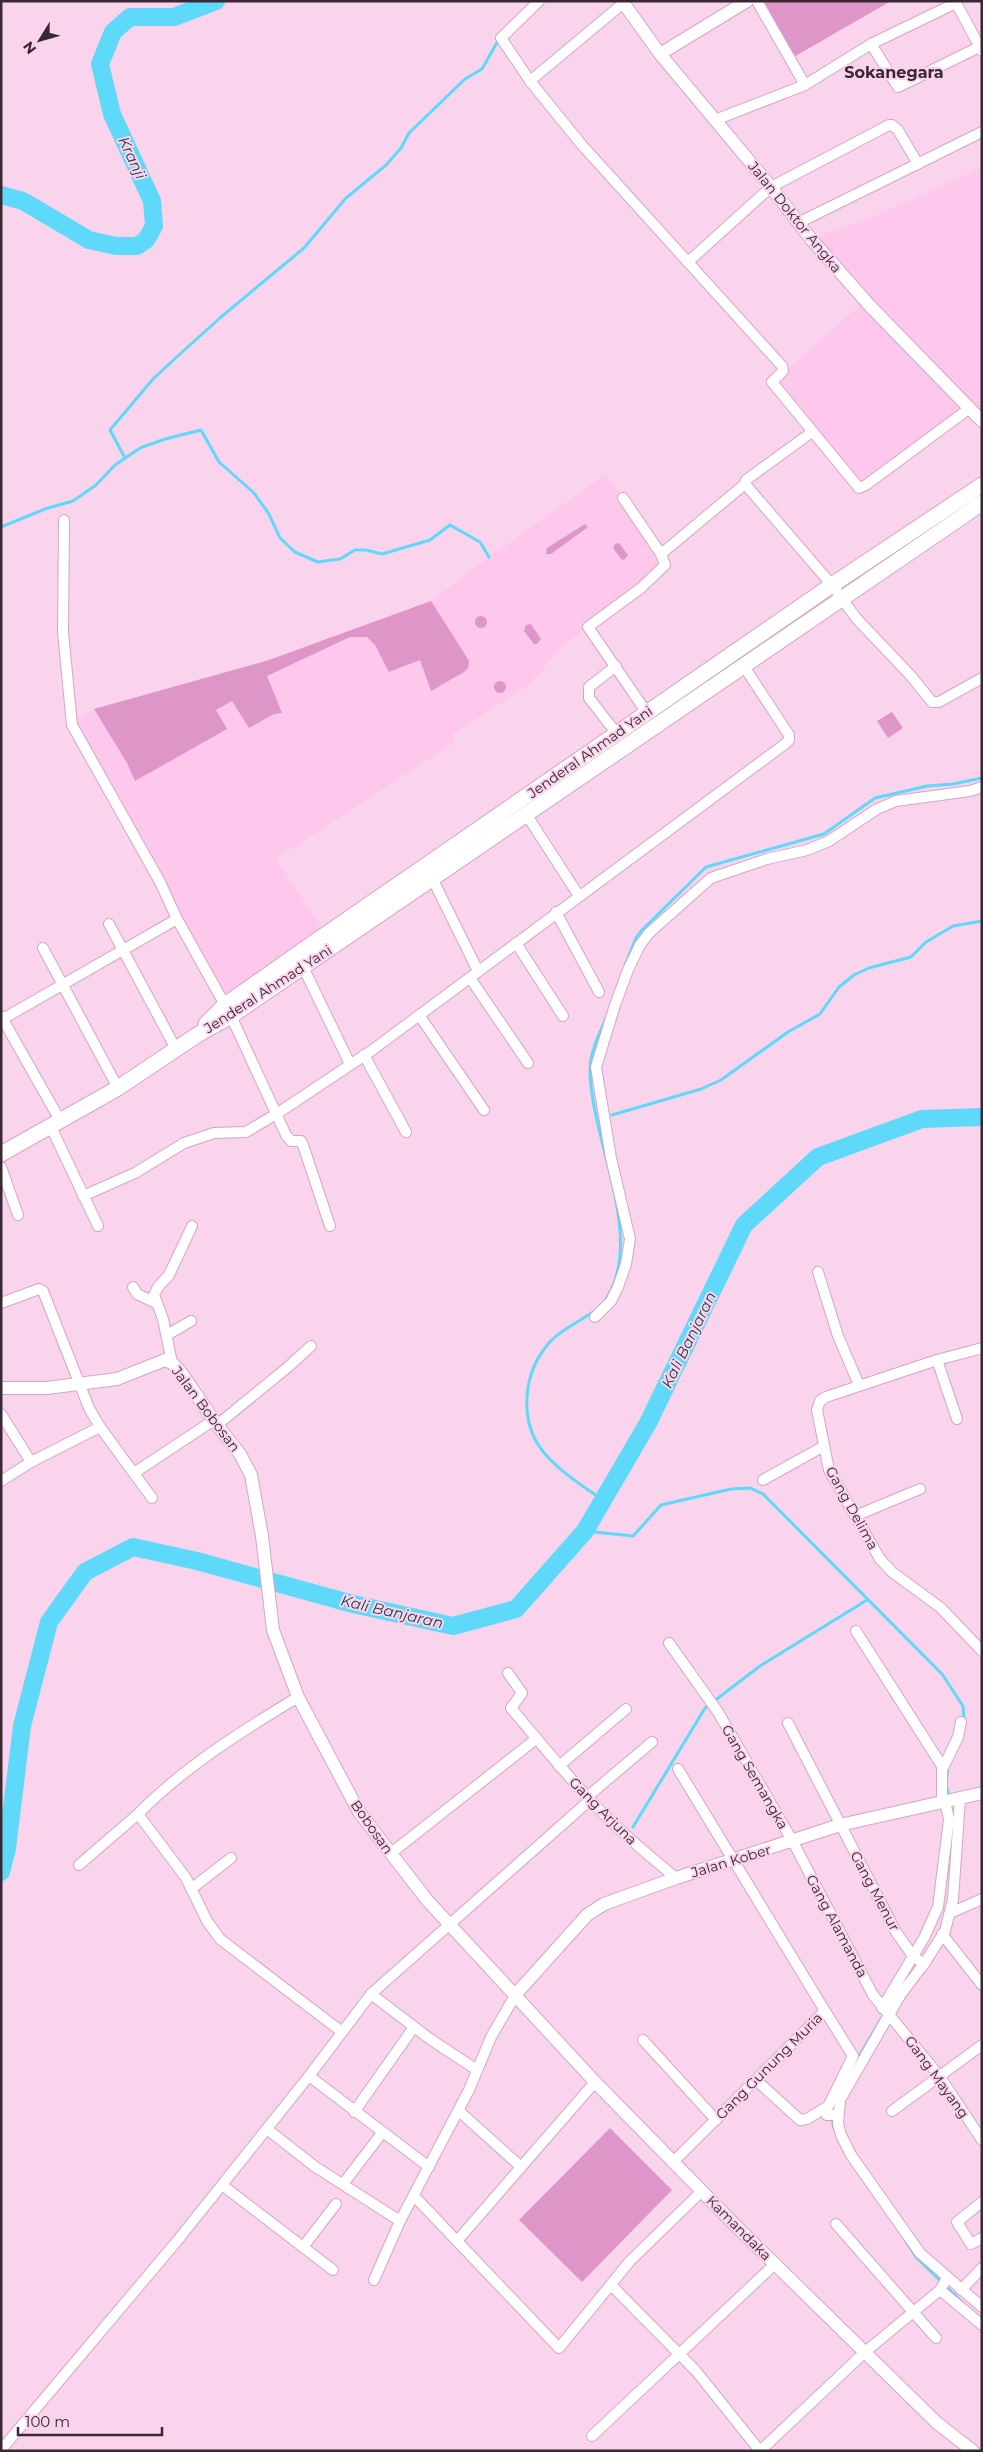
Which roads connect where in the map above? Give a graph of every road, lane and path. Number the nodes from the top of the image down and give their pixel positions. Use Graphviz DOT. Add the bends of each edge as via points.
graph roads {
  1 [pos="539,1"];
  2 [pos="747,1"];
  3 [pos="757,1"];
  4 [pos="623,2"];
  5 [pos="958,2"];
  6 [pos="871,44"];
  7 [pos="981,49"];
  8 [pos="660,54"];
  9 [pos="530,81"];
  10 [pos="805,85"];
  11 [pos="715,120"];
  12 [pos="982,132"];
  13 [pos="918,164"];
  14 [pos="771,187"];
  15 [pos="798,223"];
  16 [pos="688,262"];
  17 [pos="970,408"];
  18 [pos="982,421"];
  19 [pos="812,432"];
  20 [pos="745,484"];
  21 [pos="982,485"];
  22 [pos="623,498"];
  23 [pos="982,503"];
  24 [pos="64,520"];
  25 [pos="661,554"];
  26 [pos="832,584"];
  27 [pos="840,598"];
  28 [pos="743,665"];
  29 [pos="616,666"];
  30 [pos="715,675"];
  31 [pos="982,678"];
  32 [pos="647,713"];
  33 [pos="617,734"];
  34 [pos="605,751"];
  35 [pos="982,787"];
  36 [pos="526,814"];
  37 [pos="432,878"];
  38 [pos="579,896"];
  39 [pos="556,912"];
  40 [pos="177,919"];
  41 [pos="109,924"];
  42 [pos="516,943"];
  43 [pos="43,948"];
  44 [pos="121,951"];
  45 [pos="303,967"];
  46 [pos="474,975"];
  47 [pos="63,984"];
  48 [pos="599,992"];
  49 [pos="228,1010"];
  50 [pos="419,1015"];
  51 [pos="563,1016"];
  52 [pos="2,1018"];
  53 [pos="176,1049"];
  54 [pos="364,1055"];
  55 [pos="528,1063"];
  56 [pos="350,1064"];
  57 [pos="118,1088"];
  58 [pos="484,1110"];
  59 [pos="278,1113"];
  60 [pos="56,1124"];
  61 [pos="406,1132"];
  62 [pos="1,1154"];
  63 [pos="1,1168"];
  64 [pos="83,1196"];
  65 [pos="18,1215"];
  66 [pos="98,1226"];
  67 [pos="192,1226"];
  68 [pos="330,1226"];
  69 [pos="818,1272"];
  70 [pos="133,1287"];
  71 [pos="1,1303"];
  72 [pos="156,1303"];
  73 [pos="595,1317"];
  74 [pos="192,1321"];
  75 [pos="167,1335"];
  76 [pos="311,1346"];
  77 [pos="982,1348"];
  78 [pos="937,1360"];
  79 [pos="172,1363"];
  80 [pos="81,1384"];
  81 [pos="858,1386"];
  82 [pos="1,1388"];
  83 [pos="1,1414"];
  84 [pos="957,1419"];
  85 [pos="215,1423"];
  86 [pos="100,1427"];
  87 [pos="824,1446"];
  88 [pos="31,1462"];
  89 [pos="134,1473"];
  90 [pos="763,1480"];
  91 [pos="1,1481"];
  92 [pos="920,1489"];
  93 [pos="152,1498"];
  94 [pos="855,1516"];
  95 [pos="273,1630"];
  96 [pos="856,1631"];
  97 [pos="669,1643"];
  98 [pos="982,1651"];
  99 [pos="508,1673"];
  100 [pos="298,1697"];
  101 [pos="626,1709"];
  102 [pos="962,1722"];
  103 [pos="788,1723"];
  104 [pos="536,1738"];
  105 [pos="652,1742"];
  106 [pos="560,1766"];
  107 [pos="943,1768"];
  108 [pos="678,1769"];
  109 [pos="982,1793"];
  110 [pos="588,1798"];
  111 [pos="949,1801"];
  112 [pos="138,1814"];
  113 [pos="840,1825"];
  114 [pos="793,1842"];
  115 [pos="390,1854"];
  116 [pos="231,1858"];
  117 [pos="733,1861"];
  118 [pos="79,1865"];
  119 [pos="676,1878"];
  120 [pos="192,1889"];
  121 [pos="982,1899"];
  122 [pos="950,1913"];
  123 [pos="450,1924"];
  124 [pos="942,1934"];
  125 [pos="918,1959"];
  126 [pos="982,1985"];
  127 [pos="371,1994"];
  128 [pos="516,1994"];
  129 [pos="825,2011"];
  130 [pos="886,2011"];
  131 [pos="414,2027"];
  132 [pos="342,2032"];
  133 [pos="643,2040"];
  134 [pos="982,2045"];
  135 [pos="477,2070"];
  136 [pos="309,2076"];
  137 [pos="940,2077"];
  138 [pos="756,2080"];
  139 [pos="595,2082"];
  140 [pos="459,2111"];
  141 [pos="354,2112"];
  142 [pos="892,2112"];
  143 [pos="833,2113"];
  144 [pos="716,2120"];
  145 [pos="267,2129"];
  146 [pos="382,2133"];
  147 [pos="982,2140"];
  148 [pos="674,2161"];
  149 [pos="429,2167"];
  150 [pos="521,2167"];
  151 [pos="343,2184"];
  152 [pos="222,2185"];
  153 [pos="702,2190"];
  154 [pos="414,2196"];
  155 [pos="982,2202"];
  156 [pos="336,2204"];
  157 [pos="400,2221"];
  158 [pos="836,2224"];
  159 [pos="982,2238"];
  160 [pos="457,2241"];
  161 [pos="302,2247"];
  162 [pos="775,2264"];
  163 [pos="982,2268"];
  164 [pos="333,2270"];
  165 [pos="374,2280"];
  166 [pos="611,2285"];
  167 [pos="944,2285"];
  168 [pos="960,2290"];
  169 [pos="982,2308"];
  170 [pos="913,2313"];
  171 [pos="982,2326"];
  172 [pos="936,2338"];
  173 [pos="865,2352"];
  174 [pos="680,2353"];
  175 [pos="592,2436"];
  176 [pos="1,2450"];
  177 [pos="760,2451"];
  178 [pos="972,2451"];
  1 -- 9 [label="street" via="501,38"];
  2 -- 8 [label="street"];
  3 -- 10 [label="street"];
  4 -- 8 [label="street, Jalan Doktor Angka"];
  4 -- 9 [label="street"];
  5 -- 6 [label="street"];
  5 -- 7 [label="street"];
  6 -- 7 [label="street" via="898,87"];
  6 -- 10 [label="street"];
  8 -- 11 [label="street, Jalan Doktor Angka"];
  9 -- 16 [label="street" via="581,144"];
  10 -- 11 [label="street"];
  11 -- 14 [label="street, Jalan Doktor Angka"];
  12 -- 13 [label="street"];
  13 -- 14 [label="street" via="892,125"];
  13 -- 15 [label="street"];
  14 -- 15 [label="street, Jalan Doktor Angka"];
  14 -- 16 [label="street"];
  15 -- 17 [label="street, Jalan Doktor Angka" via="874,310"];
  16 -- 19 [label="street" via="784,368 772,382"];
  17 -- 18 [label="street, Jalan Doktor Angka"];
  17 -- 19 [label="street" via="861,488"];
  19 -- 20 [label="street" via="746,480"];
  20 -- 25 [label="street"];
  20 -- 26 [label="street"];
  21 -- 26 [label="main road, Jenderal Ahmad Yani"];
  22 -- 25 [label="street"];
  23 -- 27 [label="main road, Jenderal Ahmad Yani"];
  24 -- 40 [label="street" via="63,632 72,725 160,882"];
  25 -- 29 [label="street" via="665,565 641,588 588,627"];
  26 -- 27 [label="street"];
  26 -- 30 [label="main road, Jenderal Ahmad Yani"];
  27 -- 28 [label="main road, Jenderal Ahmad Yani"];
  27 -- 31 [label="street" via="932,702 939,702"];
  28 -- 30 [label="main road, Jenderal Ahmad Yani"];
  28 -- 38 [label="street" via="789,735 789,740"];
  29 -- 32 [label="street"];
  29 -- 33 [label="street" via="589,687 588,692 589,698"];
  30 -- 32 [label="main road, Jenderal Ahmad Yani"];
  30 -- 34 [label="main road, Jenderal Ahmad Yani"];
  32 -- 33 [label="main road, Jenderal Ahmad Yani"];
  33 -- 34 [label="main road, Jenderal Ahmad Yani"];
  34 -- 36 [label="main road, Jenderal Ahmad Yani"];
  34 -- 49 [label="main road, Jenderal Ahmad Yani"];
  35 -- 73 [label="street" via="954,794 896,800 829,841 807,850 729,870 702,884 649,933 628,970 596,1067 630,1239 618,1287 611,1301"];
  36 -- 37 [label="main road, Jenderal Ahmad Yani"];
  36 -- 38 [label="street"];
  37 -- 45 [label="main road, Jenderal Ahmad Yani"];
  37 -- 46 [label="street"];
  38 -- 39 [label="street"];
  39 -- 42 [label="street"];
  39 -- 48 [label="street"];
  40 -- 44 [label="street"];
  40 -- 49 [label="street"];
  41 -- 44 [label="street"];
  42 -- 46 [label="street"];
  42 -- 51 [label="street"];
  43 -- 47 [label="street"];
  44 -- 47 [label="street"];
  44 -- 53 [label="street"];
  45 -- 49 [label="main road, Jenderal Ahmad Yani"];
  45 -- 56 [label="street"];
  46 -- 50 [label="street"];
  46 -- 55 [label="street"];
  47 -- 52 [label="street"];
  47 -- 57 [label="street"];
  49 -- 53 [label="main road, Jenderal Ahmad Yani"];
  49 -- 59 [label="street"];
  50 -- 54 [label="street"];
  50 -- 58 [label="street"];
  52 -- 60 [label="street"];
  53 -- 57 [label="main road, Jenderal Ahmad Yani"];
  54 -- 56 [label="street"];
  54 -- 61 [label="street"];
  56 -- 59 [label="street"];
  57 -- 60 [label="main road, Jenderal Ahmad Yani"];
  59 -- 64 [label="street" via="246,1132 214,1133 184,1144 136,1173"];
  59 -- 68 [label="street" via="289,1140 301,1141 303,1145"];
  60 -- 62 [label="main road, Jenderal Ahmad Yani"];
  60 -- 64 [label="street"];
  63 -- 65 [label="street"];
  64 -- 66 [label="street"];
  67 -- 72 [label="street" via="169,1275 154,1295"];
  69 -- 81 [label="street"];
  70 -- 72 [label="street" via="137,1294"];
  71 -- 80 [label="street" via="30,1290 39,1288 43,1291"];
  72 -- 75 [label="street"];
  74 -- 75 [label="street"];
  75 -- 79 [label="street"];
  76 -- 85 [label="street" via="288,1368"];
  77 -- 78 [label="street, Gang Delima"];
  78 -- 81 [label="street, Gang Delima"];
  78 -- 84 [label="street"];
  79 -- 80 [label="street, Jalan Bobosan" via="161,1361 117,1379"];
  79 -- 85 [label="street, Jalan Bobosan"];
  80 -- 82 [label="street, Jalan Bobosan"];
  80 -- 86 [label="street"];
  81 -- 87 [label="street, Gang Delima" via="820,1401 818,1410"];
  83 -- 88 [label="street"];
  85 -- 89 [label="street"];
  85 -- 95 [label="street, Jalan Bobosan" via="240,1454 251,1474"];
  86 -- 88 [label="street"];
  86 -- 89 [label="street"];
  87 -- 90 [label="street"];
  87 -- 94 [label="street, Gang Delima" via="829,1470"];
  88 -- 91 [label="street"];
  89 -- 93 [label="street"];
  92 -- 94 [label="street"];
  94 -- 98 [label="street, Gang Delima" via="880,1559 892,1572 941,1608"];
  95 -- 100 [label="street, Bobosan"];
  96 -- 107 [label="street"];
  97 -- 114 [label="street, Gang Semangka" via="718,1712"];
  99 -- 104 [label="street, Gang Arjuna" via="522,1693 511,1708"];
  100 -- 112 [label="street" via="179,1776"];
  100 -- 115 [label="street, Bobosan" via="359,1812"];
  101 -- 106 [label="street"];
  102 -- 107 [label="street"];
  103 -- 113 [label="street, Gang Menur"];
  104 -- 106 [label="street, Gang Arjuna"];
  104 -- 115 [label="street"];
  105 -- 110 [label="street"];
  106 -- 110 [label="street, Gang Arjuna"];
  107 -- 111 [label="street"];
  108 -- 117 [label="street, Gang Gunung Muria"];
  109 -- 111 [label="street, Jalan Kober"];
  110 -- 119 [label="street, Gang Arjuna"];
  110 -- 123 [label="street"];
  111 -- 113 [label="street, Jalan Kober"];
  111 -- 122 [label="street" via="958,1850"];
  111 -- 125 [label="street" via="948,1838 938,1907"];
  112 -- 118 [label="street"];
  112 -- 120 [label="street"];
  113 -- 114 [label="street, Jalan Kober"];
  113 -- 125 [label="street, Gang Menur" via="896,1932"];
  114 -- 117 [label="street, Jalan Kober"];
  114 -- 130 [label="street, Gang Alamanda" via="873,1995"];
  115 -- 123 [label="street, Bobosan"];
  116 -- 120 [label="street"];
  117 -- 119 [label="street, Jalan Kober"];
  117 -- 129 [label="street, Gang Gunung Muria"];
  119 -- 128 [label="street, Jalan Kober" via="594,1909"];
  120 -- 132 [label="street" via="209,1924 220,1938"];
  121 -- 122 [label="street"];
  122 -- 124 [label="street"];
  123 -- 127 [label="street"];
  123 -- 128 [label="street, Bobosan"];
  124 -- 125 [label="street"];
  124 -- 126 [label="street"];
  125 -- 130 [label="street"];
  127 -- 131 [label="street"];
  127 -- 132 [label="street"];
  128 -- 135 [label="street" via="491,2037"];
  128 -- 139 [label="street, Kamandaka"];
  129 -- 138 [label="street, Gang Gunung Muria"];
  129 -- 143 [label="street" via="853,2056"];
  130 -- 137 [label="street, Gang Mayang"];
  130 -- 143 [label="street"];
  131 -- 135 [label="street"];
  131 -- 141 [label="street"];
  132 -- 136 [label="street"];
  133 -- 144 [label="street"];
  134 -- 137 [label="street"];
  135 -- 140 [label="street"];
  136 -- 141 [label="street"];
  136 -- 145 [label="street"];
  137 -- 142 [label="street"];
  137 -- 147 [label="street, Gang Mayang"];
  138 -- 143 [label="street" via="800,2120"];
  138 -- 144 [label="street, Gang Gunung Muria"];
  139 -- 148 [label="street, Kamandaka"];
  139 -- 150 [label="street"];
  140 -- 149 [label="street"];
  140 -- 150 [label="street"];
  141 -- 146 [label="street"];
  143 -- 167 [label="street" via="851,2155"];
  144 -- 148 [label="street, Gang Gunung Muria"];
  145 -- 151 [label="street"];
  145 -- 152 [label="street"];
  146 -- 149 [label="street"];
  146 -- 151 [label="street"];
  148 -- 153 [label="street, Kamandaka"];
  149 -- 154 [label="street"];
  150 -- 160 [label="street"];
  151 -- 157 [label="street"];
  152 -- 161 [label="street"];
  152 -- 176 [label="street"];
  153 -- 162 [label="street, Kamandaka"];
  153 -- 166 [label="street" via="630,2261"];
  154 -- 157 [label="street"];
  154 -- 160 [label="street"];
  155 -- 159 [label="street" via="957,2222 971,2244"];
  156 -- 161 [label="street"];
  157 -- 165 [label="street"];
  158 -- 170 [label="street"];
  160 -- 166 [label="street" via="558,2347 563,2345"];
  161 -- 164 [label="street"];
  162 -- 173 [label="street, Kamandaka"];
  162 -- 174 [label="street"];
  163 -- 168 [label="street"];
  166 -- 174 [label="street"];
  167 -- 168 [label="street"];
  167 -- 170 [label="street"];
  167 -- 171 [label="street"];
  168 -- 169 [label="street"];
  170 -- 172 [label="street"];
  170 -- 173 [label="street"];
  173 -- 177 [label="street"];
  173 -- 178 [label="street, Kamandaka" via="937,2423"];
  174 -- 175 [label="street"];
  174 -- 177 [label="street"];
}
